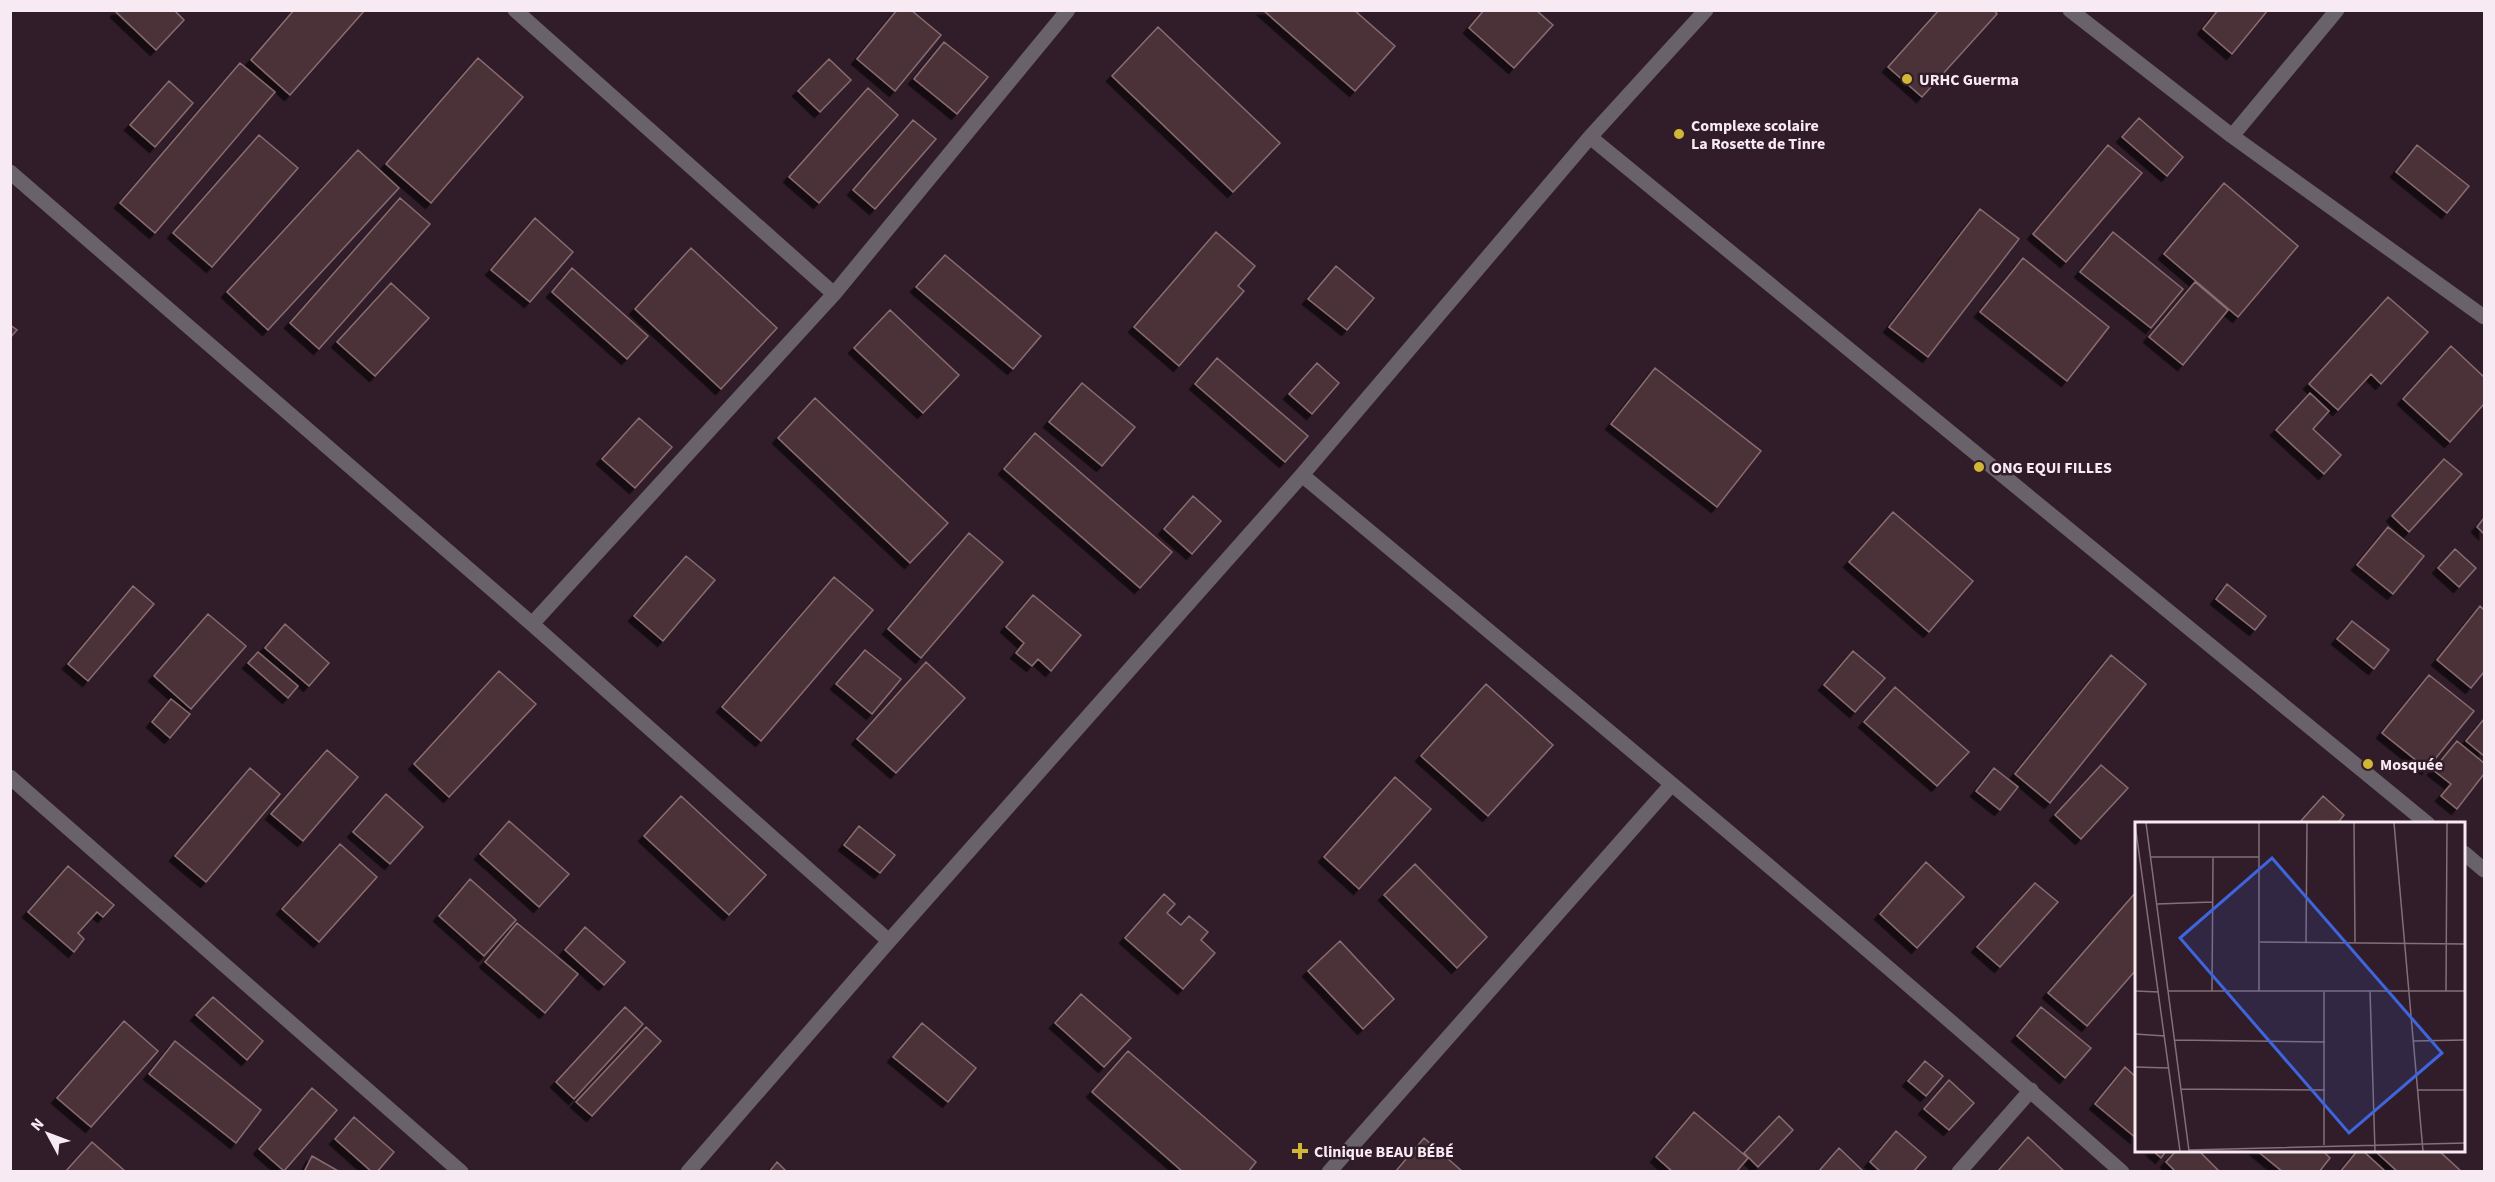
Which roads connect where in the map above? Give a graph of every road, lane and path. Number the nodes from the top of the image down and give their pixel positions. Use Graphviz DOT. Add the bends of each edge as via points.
graph roads {
  1 [pos="515,10"];
  2 [pos="1068,10"];
  3 [pos="1706,10"];
  4 [pos="2070,10"];
  5 [pos="2337,10"];
  6 [pos="2232,136"];
  7 [pos="1590,137"];
  8 [pos="10,172"];
  9 [pos="834,294"];
  10 [pos="2484,317"];
  11 [pos="1302,475"];
  12 [pos="532,624"];
  13 [pos="10,777"];
  14 [pos="1672,784"];
  15 [pos="2426,822"];
  16 [pos="2465,855"];
  17 [pos="2484,870"];
  18 [pos="889,941"];
  19 [pos="2031,1090"];
  20 [pos="461,1172"];
  21 [pos="688,1172"];
  22 [pos="1329,1172"];
  23 [pos="1959,1172"];
  24 [pos="2122,1172"];
  1 -- 9 [label="street"];
  2 -- 9 [label="street"];
  3 -- 7 [label="street"];
  4 -- 6 [label="street"];
  5 -- 6 [label="street"];
  6 -- 10 [label="street"];
  7 -- 11 [label="street"];
  7 -- 15 [label="street"];
  8 -- 12 [label="street"];
  9 -- 12 [label="street"];
  11 -- 14 [label="street"];
  11 -- 18 [label="street"];
  12 -- 18 [label="street"];
  13 -- 20 [label="street"];
  14 -- 19 [label="street"];
  14 -- 22 [label="street"];
  16 -- 17 [label="street"];
  18 -- 21 [label="street"];
  19 -- 23 [label="street"];
  19 -- 24 [label="street"];
}
